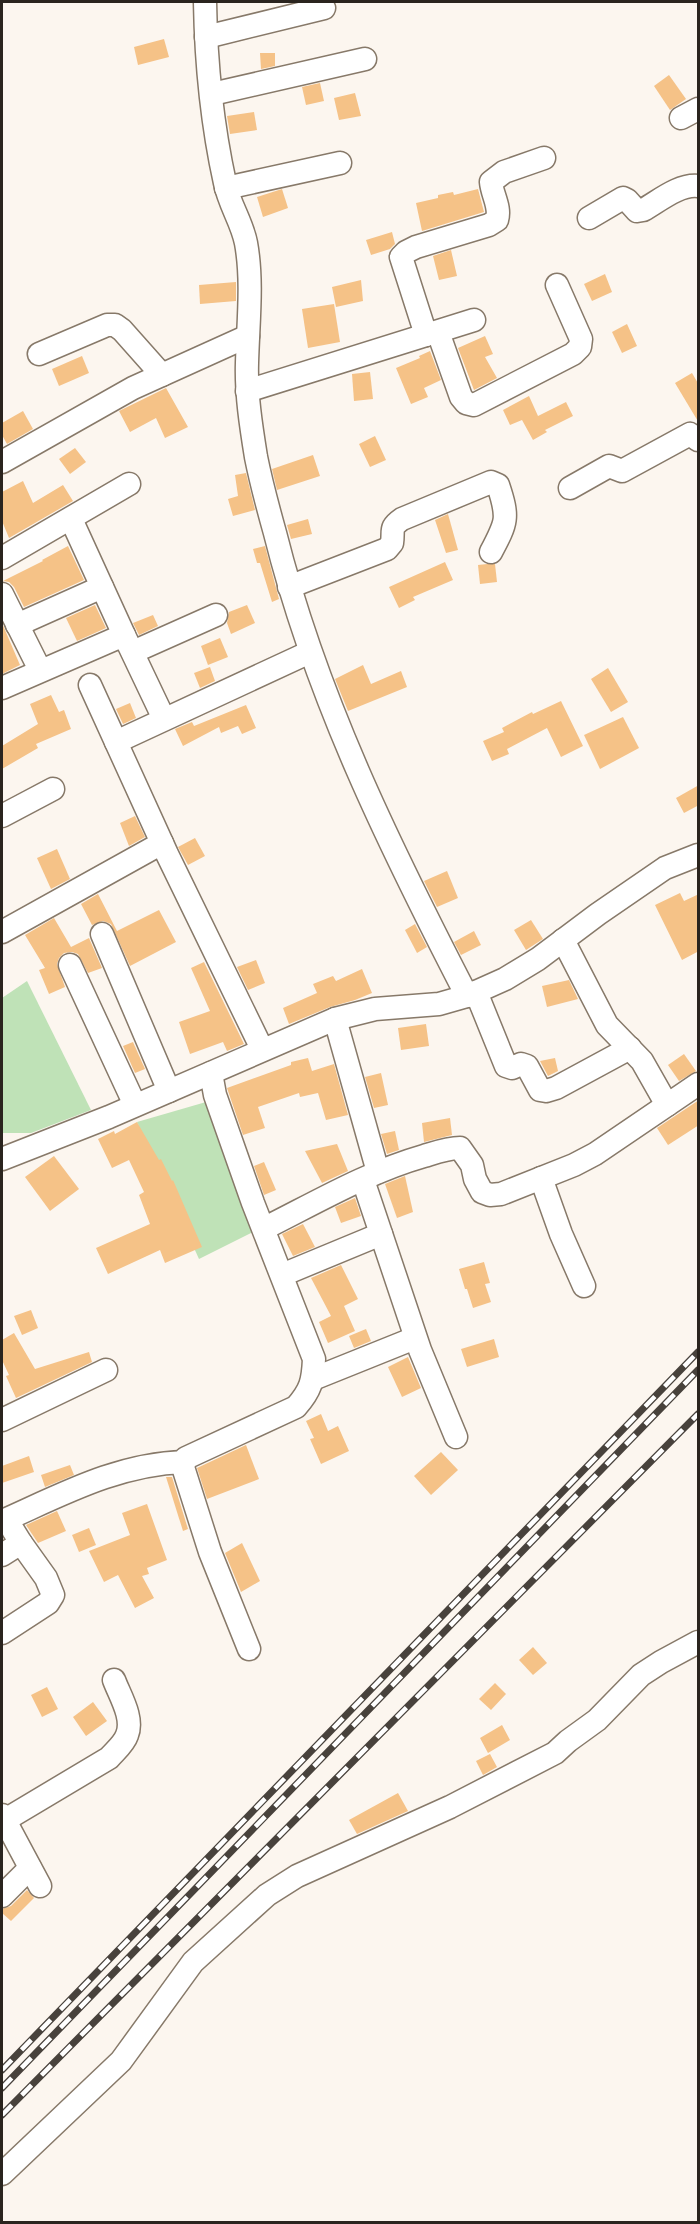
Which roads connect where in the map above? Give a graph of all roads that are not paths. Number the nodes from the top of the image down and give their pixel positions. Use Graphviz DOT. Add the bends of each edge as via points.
graph roads {
  1 [pos="205,2"];
  2 [pos="324,8"];
  3 [pos="206,37"];
  4 [pos="364,59"];
  5 [pos="212,94"];
  6 [pos="544,158"];
  7 [pos="340,163"];
  8 [pos="699,186"];
  9 [pos="226,188"];
  10 [pos="589,218"];
  11 [pos="557,285"];
  12 [pos="474,320"];
  13 [pos="432,333"];
  14 [pos="248,336"];
  15 [pos="39,354"];
  16 [pos="162,375"];
  17 [pos="248,390"];
  18 [pos="699,440"];
  19 [pos="2,462"];
  20 [pos="129,484"];
  21 [pos="570,488"];
  22 [pos="71,519"];
  23 [pos="491,552"];
  24 [pos="2,558"];
  25 [pos="102,587"];
  26 [pos="289,587"];
  27 [pos="2,594"];
  28 [pos="216,615"];
  29 [pos="17,625"];
  30 [pos="128,643"];
  31 [pos="310,652"];
  32 [pos="40,670"];
  33 [pos="90,685"];
  34 [pos="2,688"];
  35 [pos="164,719"];
  36 [pos="116,742"];
  37 [pos="52,789"];
  38 [pos="2,816"];
  39 [pos="162,843"];
  40 [pos="699,855"];
  41 [pos="2,932"];
  42 [pos="102,934"];
  43 [pos="563,940"];
  44 [pos="70,964"];
  45 [pos="471,994"];
  46 [pos="334,1019"];
  47 [pos="630,1048"];
  48 [pos="262,1049"];
  49 [pos="211,1073"];
  50 [pos="699,1084"];
  51 [pos="169,1091"];
  52 [pos="135,1105"];
  53 [pos="668,1105"];
  54 [pos="2,1159"];
  55 [pos="370,1176"];
  56 [pos="541,1178"];
  57 [pos="265,1228"];
  58 [pos="381,1234"];
  59 [pos="282,1275"];
  60 [pos="584,1286"];
  61 [pos="415,1338"];
  62 [pos="106,1370"];
  63 [pos="314,1379"];
  64 [pos="2,1420"];
  65 [pos="456,1437"];
  66 [pos="184,1462"];
  67 [pos="4,1515"];
  68 [pos="21,1543"];
  69 [pos="2,1555"];
  70 [pos="2,1633"];
  71 [pos="699,1642"];
  72 [pos="249,1649"];
  73 [pos="114,1680"];
  74 [pos="3,1818"];
  75 [pos="2,1896"];
  76 [pos="2,2174"];
  1 -- 3 [label="street"];
  2 -- 3 [label="street"];
  3 -- 5 [label="street"];
  4 -- 5 [label="street"];
  5 -- 9 [label="street"];
  6 -- 13 [label="street" via="504,172 491,182 499,213 497,220 416,247 401,257"];
  7 -- 9 [label="street"];
  8 -- 10 [label="street" via="679,189 637,211 623,198"];
  9 -- 14 [label="street" via="246,244"];
  11 -- 13 [label="street" via="581,339 580,347 474,405 461,397"];
  12 -- 13 [label="street"];
  13 -- 17 [label="street"];
  14 -- 16 [label="street"];
  14 -- 17 [label="street"];
  15 -- 16 [label="street" via="115,325"];
  16 -- 19 [label="street"];
  17 -- 26 [label="street" via="258,465"];
  18 -- 21 [label="street" via="690,434 622,471 609,466"];
  20 -- 22 [label="street"];
  22 -- 24 [label="street"];
  22 -- 25 [label="street"];
  23 -- 26 [label="street" via="504,528 506,512 498,485 491,482 402,519 395,524 387,549"];
  25 -- 29 [label="street"];
  25 -- 30 [label="street"];
  26 -- 31 [label="street"];
  27 -- 29 [label="street"];
  28 -- 30 [label="street"];
  29 -- 32 [label="street"];
  30 -- 32 [label="street"];
  30 -- 35 [label="street"];
  31 -- 35 [label="street"];
  31 -- 45 [label="street" via="364,790"];
  32 -- 34 [label="street"];
  33 -- 36 [label="street"];
  35 -- 36 [label="street"];
  36 -- 39 [label="street"];
  37 -- 38 [label="street"];
  39 -- 41 [label="street"];
  39 -- 48 [label="street"];
  40 -- 43 [label="street" via="665,868"];
  42 -- 51 [label="street"];
  43 -- 45 [label="street" via="505,980"];
  43 -- 47 [label="street" via="608,1024"];
  44 -- 52 [label="street"];
  45 -- 46 [label="street" via="439,1004 375,1009"];
  45 -- 47 [label="street" via="506,1066 527,1066 540,1090 556,1088"];
  46 -- 48 [label="street"];
  46 -- 55 [label="street"];
  47 -- 53 [label="street"];
  48 -- 49 [label="street"];
  49 -- 51 [label="street"];
  49 -- 57 [label="street" via="215,1095"];
  50 -- 53 [label="street"];
  51 -- 52 [label="street"];
  52 -- 54 [label="street"];
  53 -- 56 [label="street" via="595,1155"];
  55 -- 56 [label="street" via="460,1148 472,1165 482,1192 490,1195"];
  55 -- 57 [label="street"];
  55 -- 58 [label="street"];
  56 -- 60 [label="street"];
  57 -- 59 [label="street"];
  58 -- 59 [label="street"];
  58 -- 61 [label="street"];
  59 -- 63 [label="street" via="314,1359"];
  61 -- 63 [label="street"];
  61 -- 65 [label="street"];
  62 -- 64 [label="street"];
  63 -- 66 [label="street" via="296,1407"];
  66 -- 67 [label="street" via="136,1467"];
  66 -- 72 [label="street" via="210,1552"];
  67 -- 68 [label="street"];
  68 -- 69 [label="street"];
  68 -- 70 [label="street" via="53,1595 48,1603"];
  71 -- 76 [label="street" via="641,1675 604,1714 555,1753 450,1807 297,1876 267,1895 193,1962 121,2061"];
  73 -- 74 [label="street" via="129,1724 119,1747 110,1758"];
  74 -- 75 [label="street" via="35,1877"];
}
